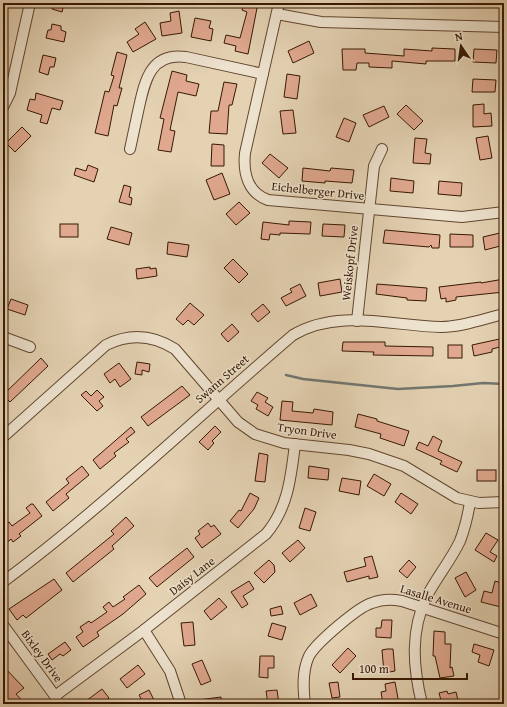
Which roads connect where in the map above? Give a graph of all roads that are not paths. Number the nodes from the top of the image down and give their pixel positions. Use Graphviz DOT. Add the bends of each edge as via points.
graph roads {
  1 [pos="30,3"];
  2 [pos="279,3"];
  3 [pos="277,14"];
  4 [pos="504,27"];
  5 [pos="263,74"];
  6 [pos="3,106"];
  7 [pos="130,149"];
  8 [pos="382,149"];
  9 [pos="369,209"];
  10 [pos="504,212"];
  11 [pos="504,314"];
  12 [pos="357,321"];
  13 [pos="3,337"];
  14 [pos="30,347"];
  15 [pos="218,399"];
  16 [pos="3,437"];
  17 [pos="295,444"];
  18 [pos="470,502"];
  19 [pos="504,502"];
  20 [pos="3,582"];
  21 [pos="422,607"];
  22 [pos="3,625"];
  23 [pos="144,630"];
  24 [pos="504,634"];
  25 [pos="57,700"];
  26 [pos="181,704"];
  27 [pos="305,704"];
  28 [pos="422,704"];
  1 -- 6 [label="street" via="10,93"];
  2 -- 3 [label="street, Eichelberger Drive"];
  3 -- 4 [label="street" via="321,22"];
  3 -- 5 [label="street, Eichelberger Drive"];
  5 -- 7 [label="street" via="186,57 175,56 165,59 152,69 145,82"];
  5 -- 9 [label="street, Eichelberger Drive" via="244,164 245,174 252,188 259,196 268,200"];
  8 -- 9 [label="street, Weiskopf Drive" via="374,166"];
  9 -- 10 [label="street, Eichelberger Drive" via="462,217"];
  9 -- 12 [label="street, Weiskopf Drive"];
  11 -- 12 [label="street, Swann Street" via="442,327"];
  12 -- 15 [label="street, Swann Street" via="327,321 302,329"];
  13 -- 14 [label="street"];
  15 -- 16 [label="street, Tryon Drive" via="175,349 156,340 126,337 102,348"];
  15 -- 17 [label="street, Tryon Drive" via="238,422 251,431 265,438"];
  15 -- 20 [label="street, Swann Street" via="100,505"];
  17 -- 18 [label="street, Tryon Drive" via="349,450 389,460 422,476 448,494"];
  17 -- 23 [label="street, Daisy Lane" via="289,488 272,526 258,542"];
  18 -- 19 [label="street, Tryon Drive"];
  18 -- 21 [label="street" via="460,541"];
  21 -- 24 [label="street, Lasalle Avenue"];
  21 -- 27 [label="street, Lasalle Avenue" via="392,600 381,600 362,607 319,643 309,656 304,676"];
  21 -- 28 [label="street" via="414,651"];
  22 -- 25 [label="street, Bixley Drive"];
  23 -- 25 [label="street, Daisy Lane"];
  23 -- 26 [label="street" via="170,671"];
}
